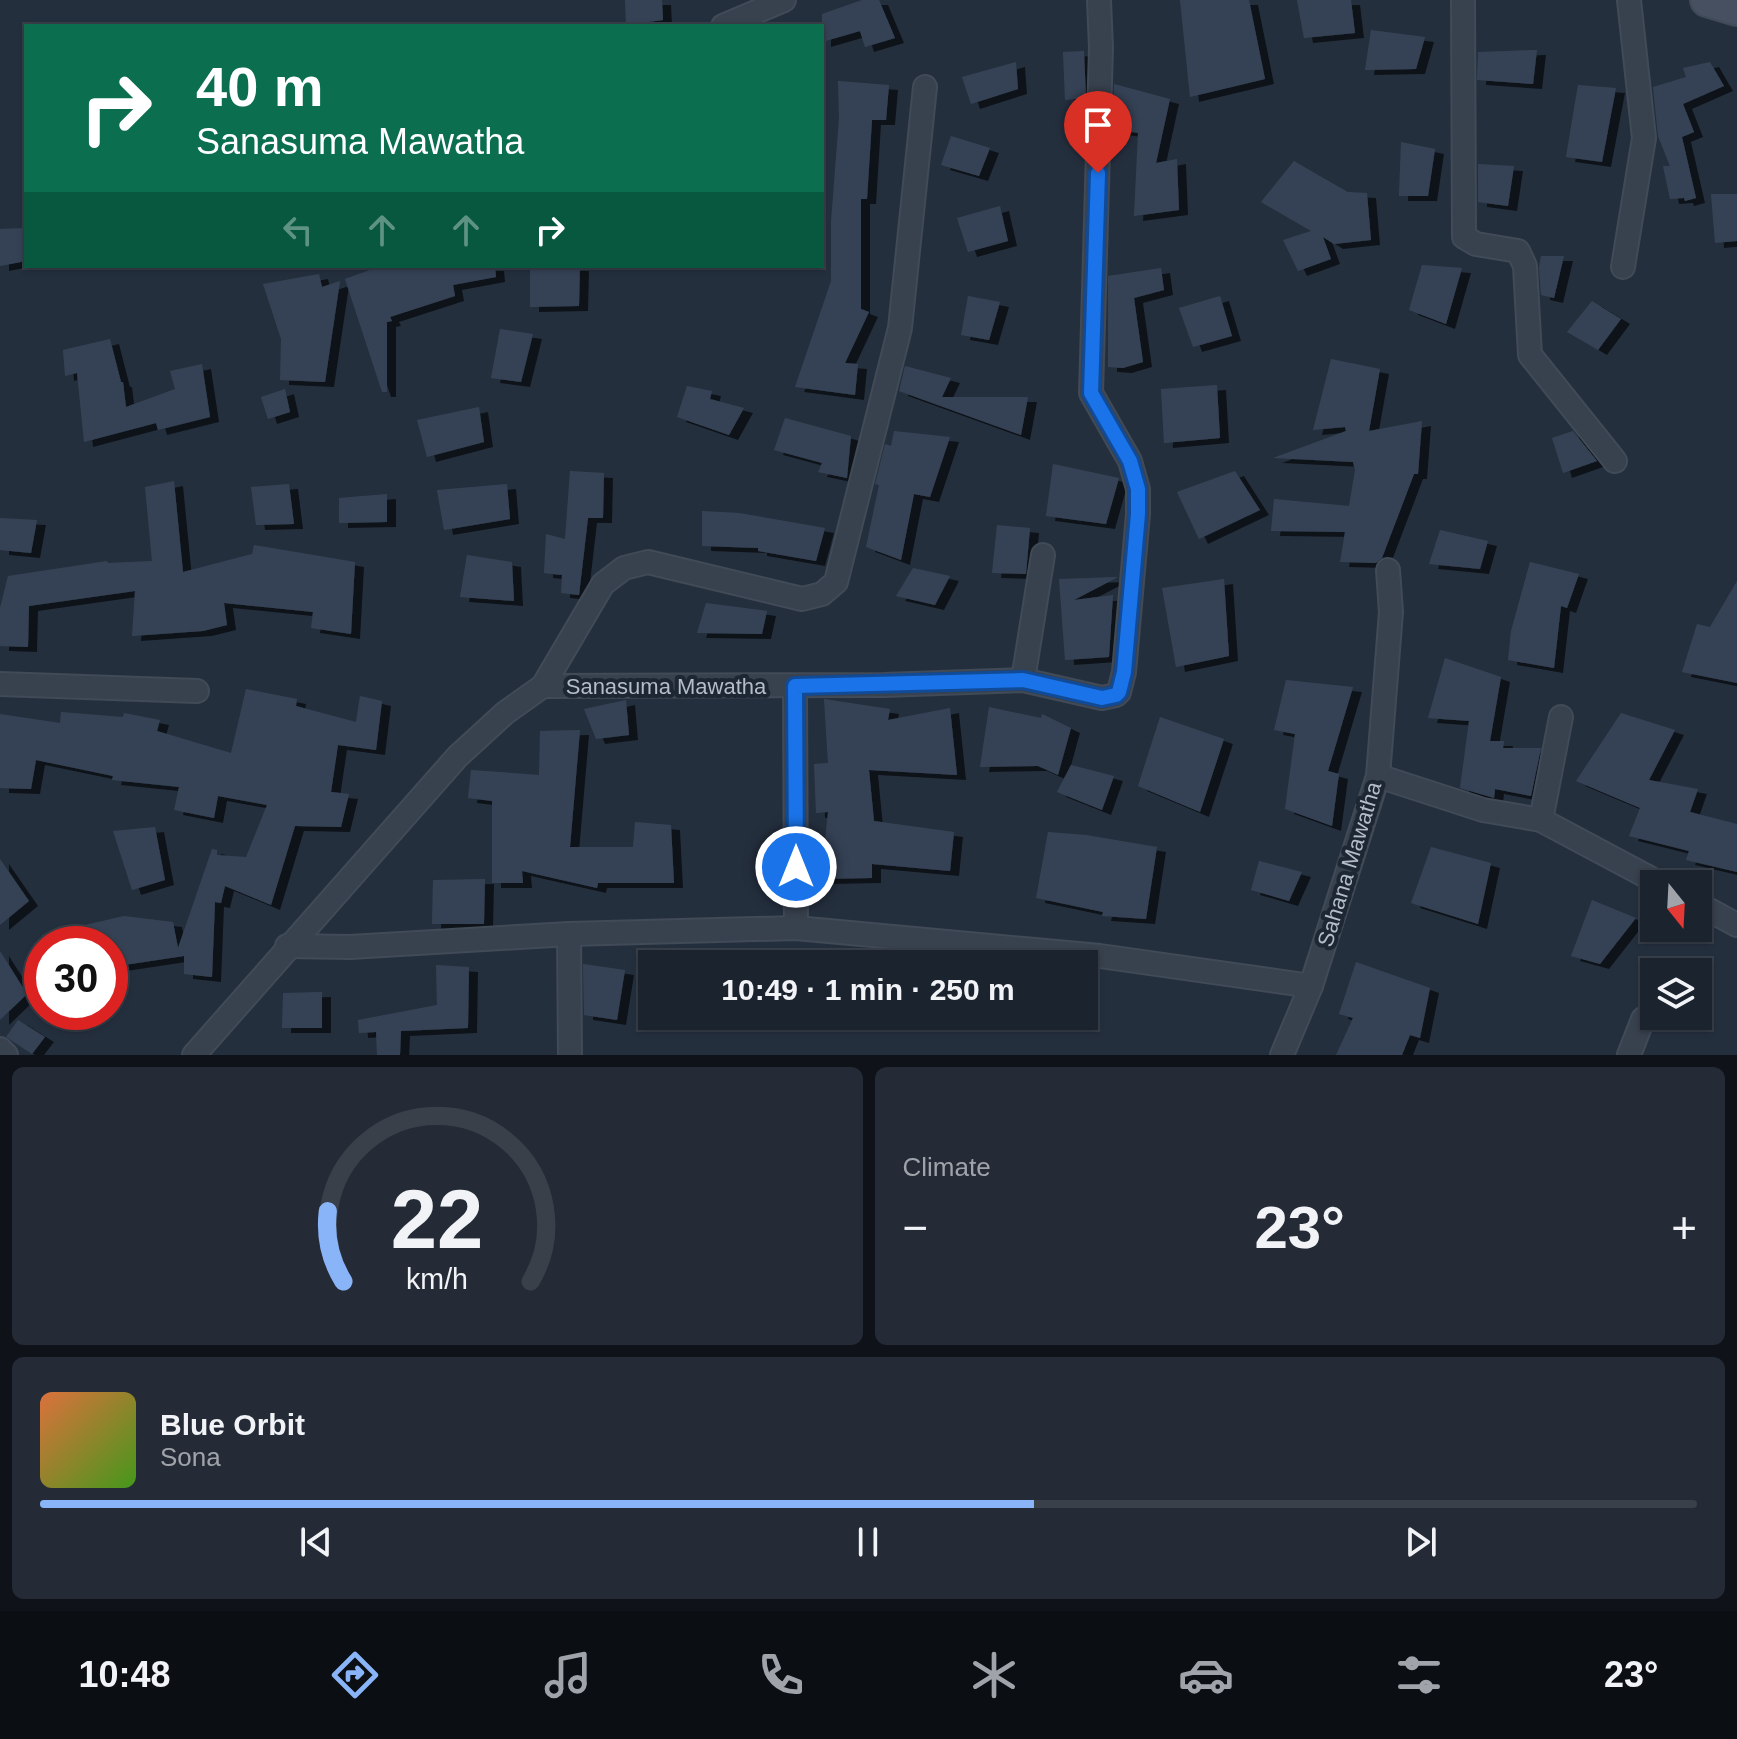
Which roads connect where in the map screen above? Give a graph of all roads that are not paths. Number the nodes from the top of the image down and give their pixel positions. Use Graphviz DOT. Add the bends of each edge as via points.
graph roads {
  1 [pos="784,0"];
  2 [pos="1099,0"];
  3 [pos="1463,0"];
  4 [pos="1629,0"];
  5 [pos="1707,0"];
  6 [pos="1737,9"];
  7 [pos="728,24"];
  8 [pos="925,87"];
  9 [pos="1623,267"];
  10 [pos="1615,461"];
  11 [pos="1043,555"];
  12 [pos="1388,570"];
  13 [pos="1023,680"];
  14 [pos="0,684"];
  15 [pos="543,686"];
  16 [pos="795,686"];
  17 [pos="197,691"];
  18 [pos="1561,717"];
  19 [pos="1378,776"];
  20 [pos="1541,820"];
  21 [pos="1640,873"];
  22 [pos="1712,912"];
  23 [pos="1737,925"];
  24 [pos="796,928"];
  25 [pos="569,934"];
  26 [pos="287,946"];
  27 [pos="1311,986"];
  28 [pos="1640,1027"];
  29 [pos="0,1049"];
  30 [pos="6,1055"];
  31 [pos="194,1055"];
  32 [pos="570,1055"];
  33 [pos="1282,1055"];
  34 [pos="1629,1055"];
  1 -- 7 [label="street"];
  2 -- 13 [label="street, Sanasuma Mawatha" via="1091,393 1130,461 1138,489 1124,672 1119,692 1102,698"];
  3 -- 10 [label="street" via="1464,237 1518,251 1525,266 1530,355"];
  4 -- 9 [label="street" via="1644,138"];
  5 -- 6 [label="street"];
  8 -- 15 [label="street" via="900,328 836,582 822,594 802,599 648,562 624,568 603,584"];
  11 -- 13 [label="street"];
  12 -- 19 [label="street, Sahana Mawatha" via="1391,612"];
  13 -- 16 [label="street, Sanasuma Mawatha"];
  14 -- 17 [label="street"];
  15 -- 16 [label="street, Sanasuma Mawatha"];
  15 -- 26 [label="street, Sanasuma Mawatha" via="458,756"];
  16 -- 24 [label="street"];
  18 -- 20 [label="street"];
  19 -- 20 [label="street" via="1483,810"];
  19 -- 27 [label="street, Sahana Mawatha"];
  20 -- 21 [label="street"];
  22 -- 23 [label="street"];
  24 -- 25 [label="street"];
  24 -- 27 [label="street" via="1100,956"];
  25 -- 26 [label="street"];
  25 -- 32 [label="street"];
  26 -- 31 [label="street, Sanasuma Mawatha"];
  27 -- 33 [label="street, Sahana Mawatha"];
  28 -- 34 [label="street"];
  29 -- 30 [label="street"];
}
